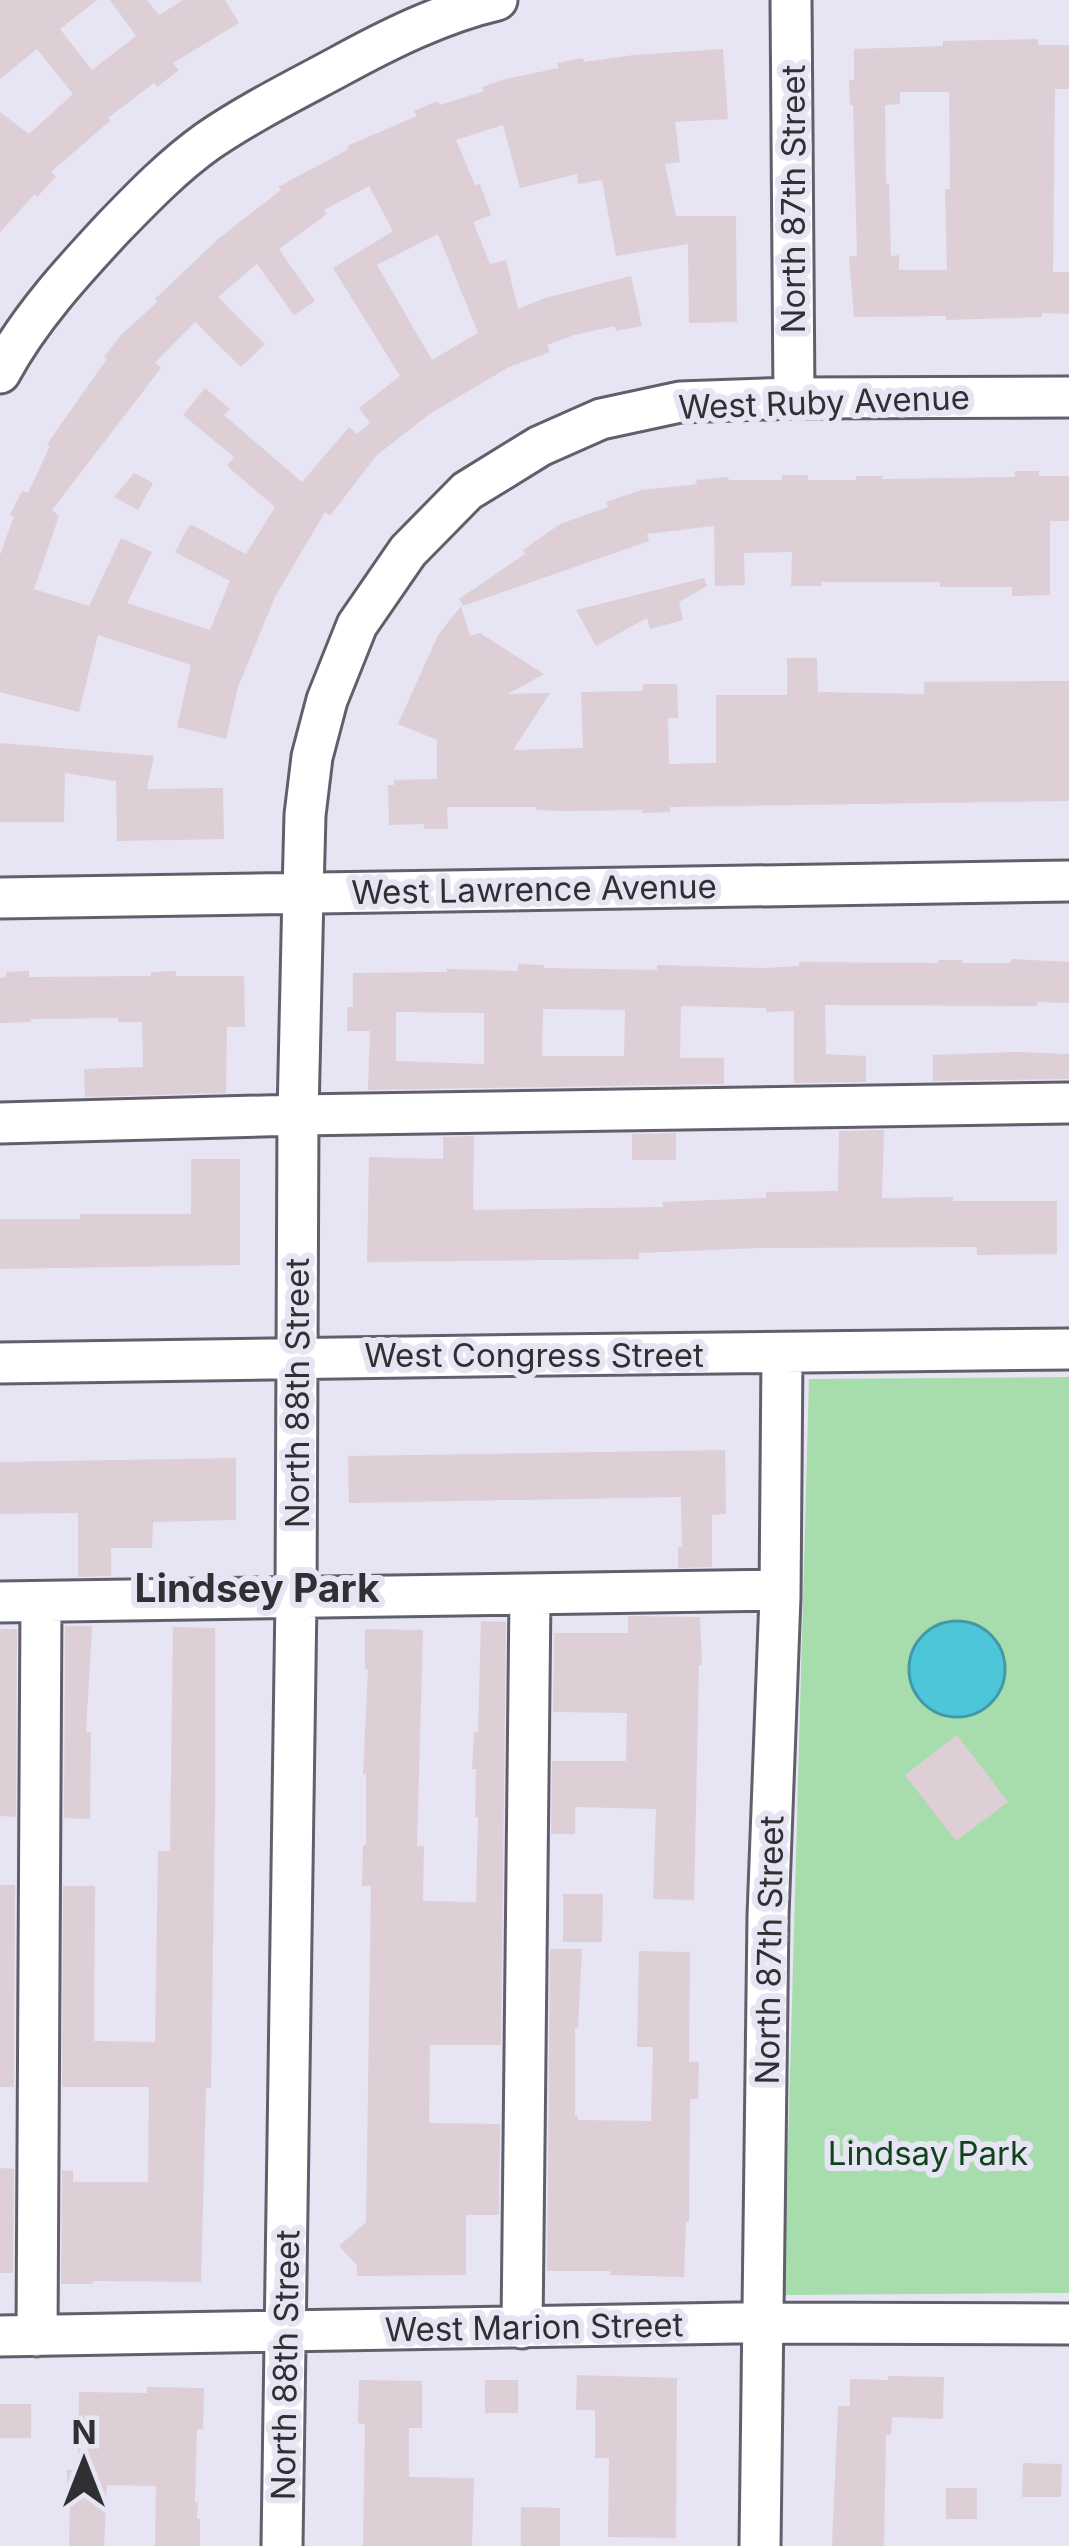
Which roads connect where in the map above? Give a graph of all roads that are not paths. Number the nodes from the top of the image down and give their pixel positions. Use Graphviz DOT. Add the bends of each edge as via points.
graph roads {
  1 [pos="497,0"];
  2 [pos="791,0"];
  3 [pos="3,360"];
  4 [pos="1069,397"];
  5 [pos="794,398"];
  6 [pos="408,551"];
  7 [pos="1069,880"];
  8 [pos="303,892"];
  9 [pos="0,898"];
  10 [pos="1069,1103"];
  11 [pos="298,1115"];
  12 [pos="0,1123"];
  13 [pos="1069,1349"];
  14 [pos="782,1354"];
  15 [pos="297,1357"];
  16 [pos="0,1363"];
  17 [pos="780,1590"];
  18 [pos="530,1595"];
  19 [pos="296,1599"];
  20 [pos="0,1602"];
  21 [pos="40,1602"];
  22 [pos="764,2323"];
  23 [pos="1069,2324"];
  24 [pos="522,2328"];
  25 [pos="285,2332"];
  26 [pos="18,2336"];
  27 [pos="282,2546"];
  28 [pos="760,2546"];
  1 -- 3 [label="street" via="387,40 206,142 71,273"];
  2 -- 5 [label="street, North 87th Street"];
  4 -- 5 [label="street, West Ruby Avenue"];
  5 -- 6 [label="street, West Ruby Avenue" via="680,402 601,418 467,491"];
  6 -- 8 [label="street, North 88th Street" via="357,625 327,700 312,757"];
  7 -- 8 [label="street, West Lawrence Avenue"];
  8 -- 9 [label="street, West Lawrence Avenue"];
  8 -- 11 [label="street, North 88th Street"];
  10 -- 11 [label="street"];
  11 -- 12 [label="street"];
  11 -- 15 [label="street, North 88th Street"];
  13 -- 14 [label="street, West Congress Street"];
  14 -- 15 [label="street, West Congress Street"];
  14 -- 17 [label="street, North 87th Street"];
  15 -- 16 [label="street, West Congress Street"];
  15 -- 19 [label="street, North 88th Street"];
  17 -- 18 [label="street"];
  17 -- 22 [label="street, North 87th Street"];
  18 -- 19 [label="street"];
  18 -- 24 [label="street"];
  19 -- 21 [label="street"];
  19 -- 25 [label="street, North 88th Street"];
  20 -- 21 [label="street"];
  21 -- 26 [label="street"];
  22 -- 23 [label="street, West Marion Street"];
  22 -- 24 [label="street, West Marion Street"];
  22 -- 28 [label="street, North 87th Street"];
  24 -- 25 [label="street, West Marion Street"];
  25 -- 26 [label="street, West Marion Street"];
  25 -- 27 [label="street, North 88th Street"];
}
